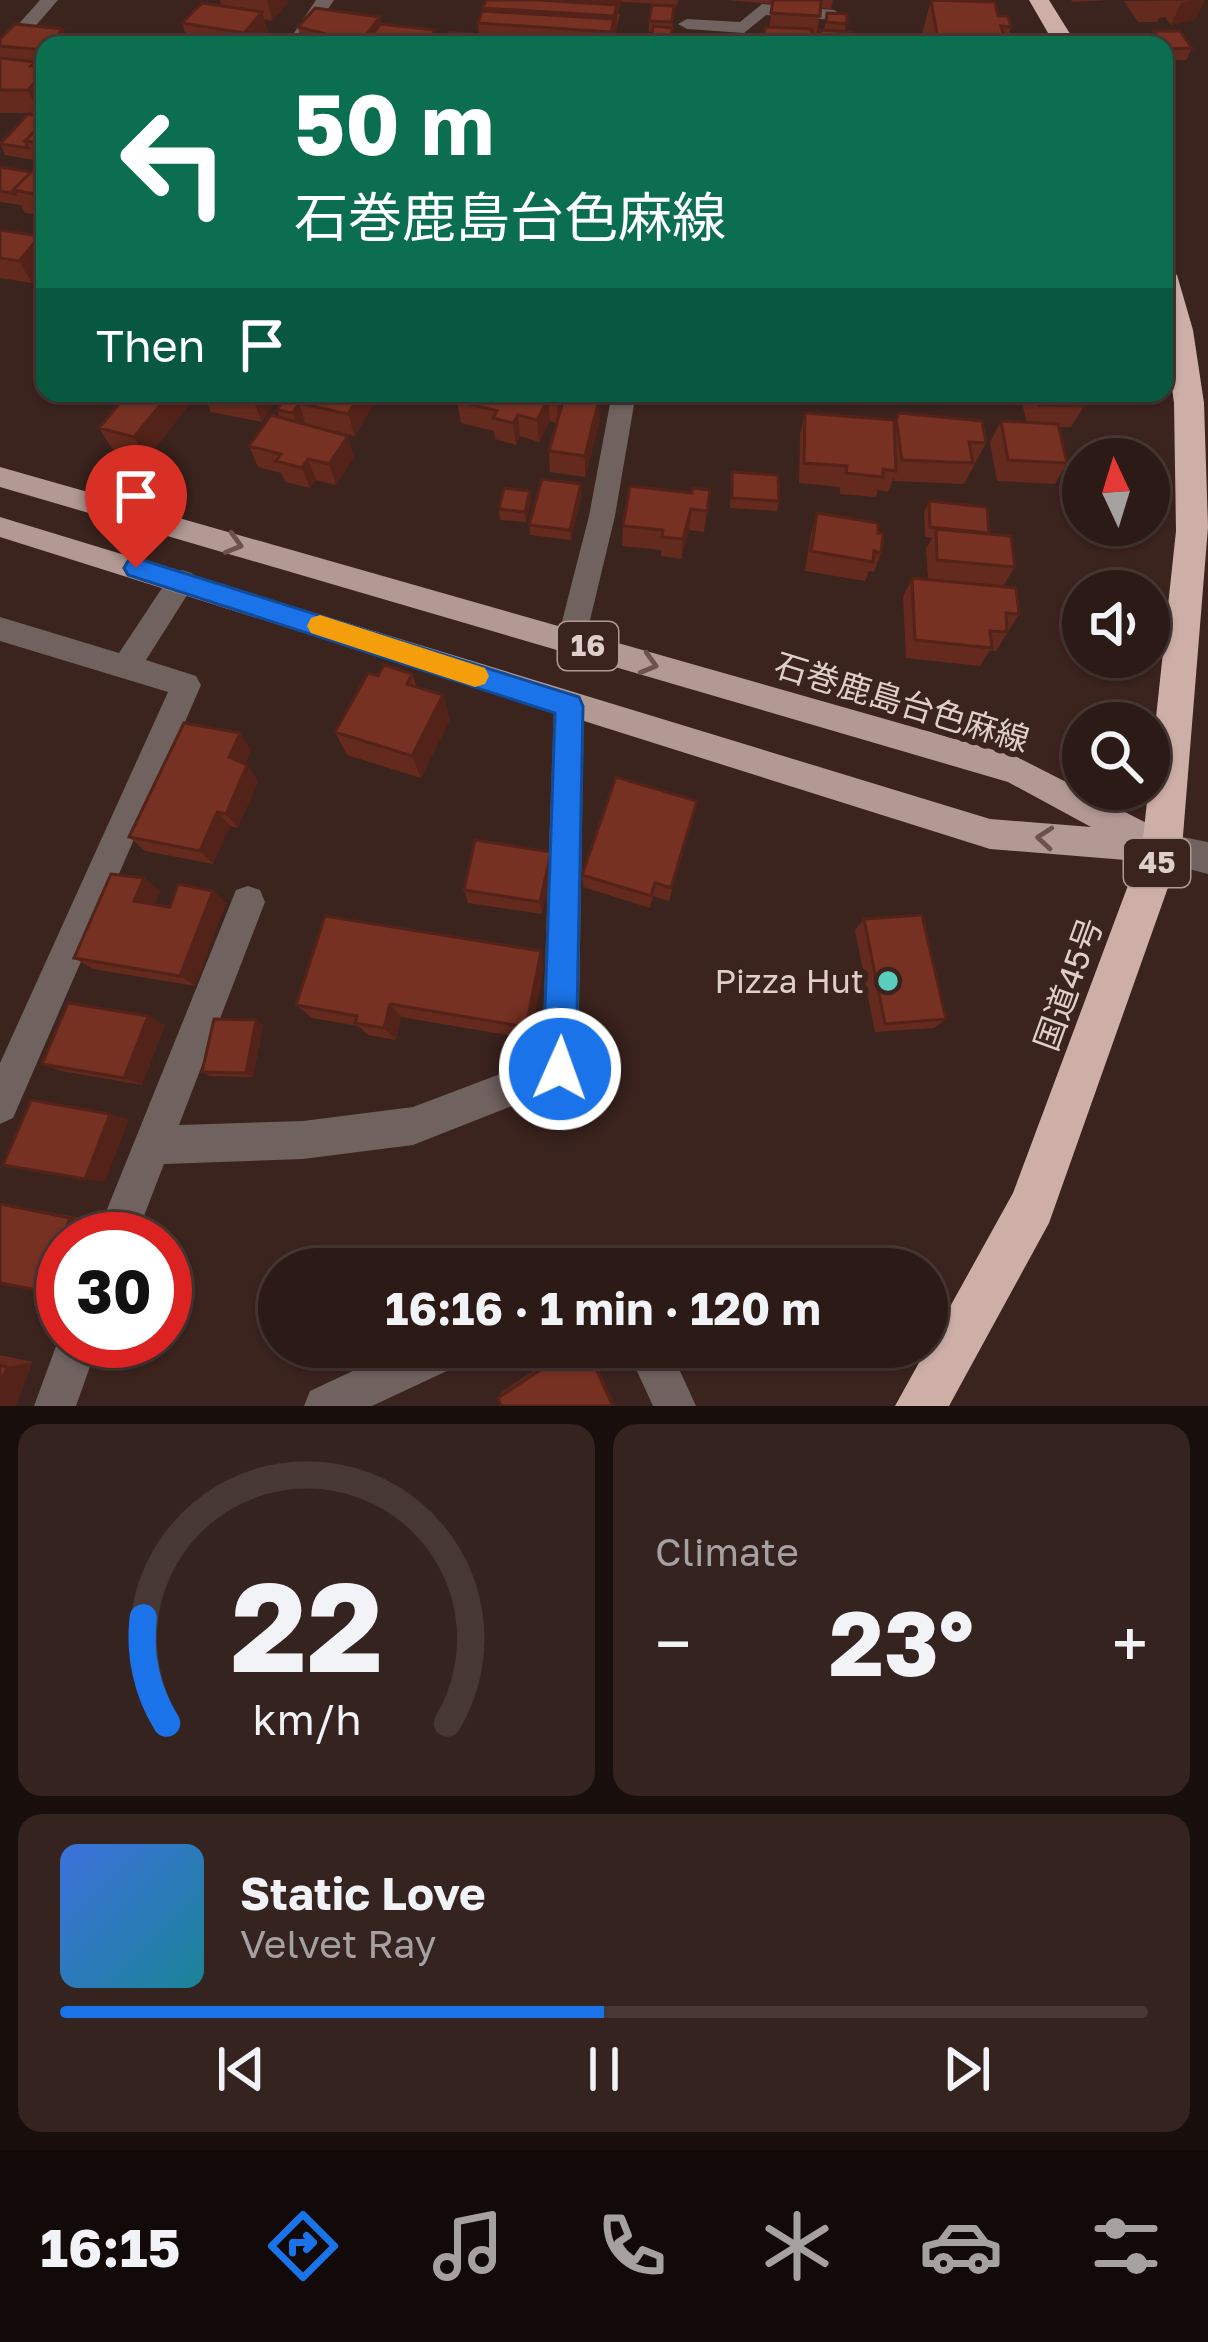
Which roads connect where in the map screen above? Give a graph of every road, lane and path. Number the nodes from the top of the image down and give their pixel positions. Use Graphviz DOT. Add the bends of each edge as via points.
graph roads {
  1 [pos="50,0"];
  2 [pos="325,0"];
  3 [pos="691,0"];
  4 [pos="1039,0"];
  5 [pos="834,15"];
  6 [pos="687,24"];
  7 [pos="18,36"];
  8 [pos="301,36"];
  9 [pos="685,36"];
  10 [pos="1061,36"];
  11 [pos="36,39"];
  12 [pos="0,56"];
  13 [pos="1173,308"];
  14 [pos="614,407"];
  15 [pos="0,477"];
  16 [pos="0,527"];
  17 [pos="182,581"];
  18 [pos="0,628"];
  19 [pos="571,641"];
  20 [pos="126,667"];
  21 [pos="569,706"];
  22 [pos="1162,848"];
  23 [pos="1208,858"];
  24 [pos="248,902"];
  25 [pos="0,1105"];
  26 [pos="149,1145"];
  27 [pos="125,1212"];
  28 [pos="69,1368"];
  29 [pos="406,1368"];
  30 [pos="657,1368"];
  31 [pos="55,1406"];
  32 [pos="325,1406"];
  33 [pos="675,1406"];
  34 [pos="921,1406"];
  1 -- 7 [label="street"];
  2 -- 8 [label="street"];
  3 -- 6 [label="street"];
  4 -- 10 [label="highway"];
  5 -- 6 [label="street" via="762,9 744,28"];
  6 -- 9 [label="street"];
  7 -- 11 [label="street"];
  7 -- 12 [label="street"];
  13 -- 22 [label="highway, 国道45号 / 45" via="1189,403 1192,531"];
  14 -- 19 [label="street" via="602,516"];
  15 -- 19 [label="main road, 石巻鹿島台色麻線 / 16, one-way"];
  16 -- 17 [label="main road, 16"];
  17 -- 20 [label="street"];
  17 -- 21 [label="main road, 16"];
  18 -- 20 [label="street"];
  19 -- 22 [label="main road, 石巻鹿島台色麻線 / 16, one-way" via="1015,770"];
  20 -- 25 [label="street" via="186,685"];
  22 -- 21 [label="main road, 16, one-way" via="990,834"];
  21 -- 26 [label="street" via="560,1069 413,1126 303,1140"];
  22 -- 23 [label="street"];
  22 -- 34 [label="highway, 国道45号 / 45" via="1033,1206"];
  24 -- 26 [label="street"];
  26 -- 27 [label="street"];
  28 -- 31 [label="street"];
  29 -- 32 [label="street"];
  30 -- 33 [label="street"];
}
